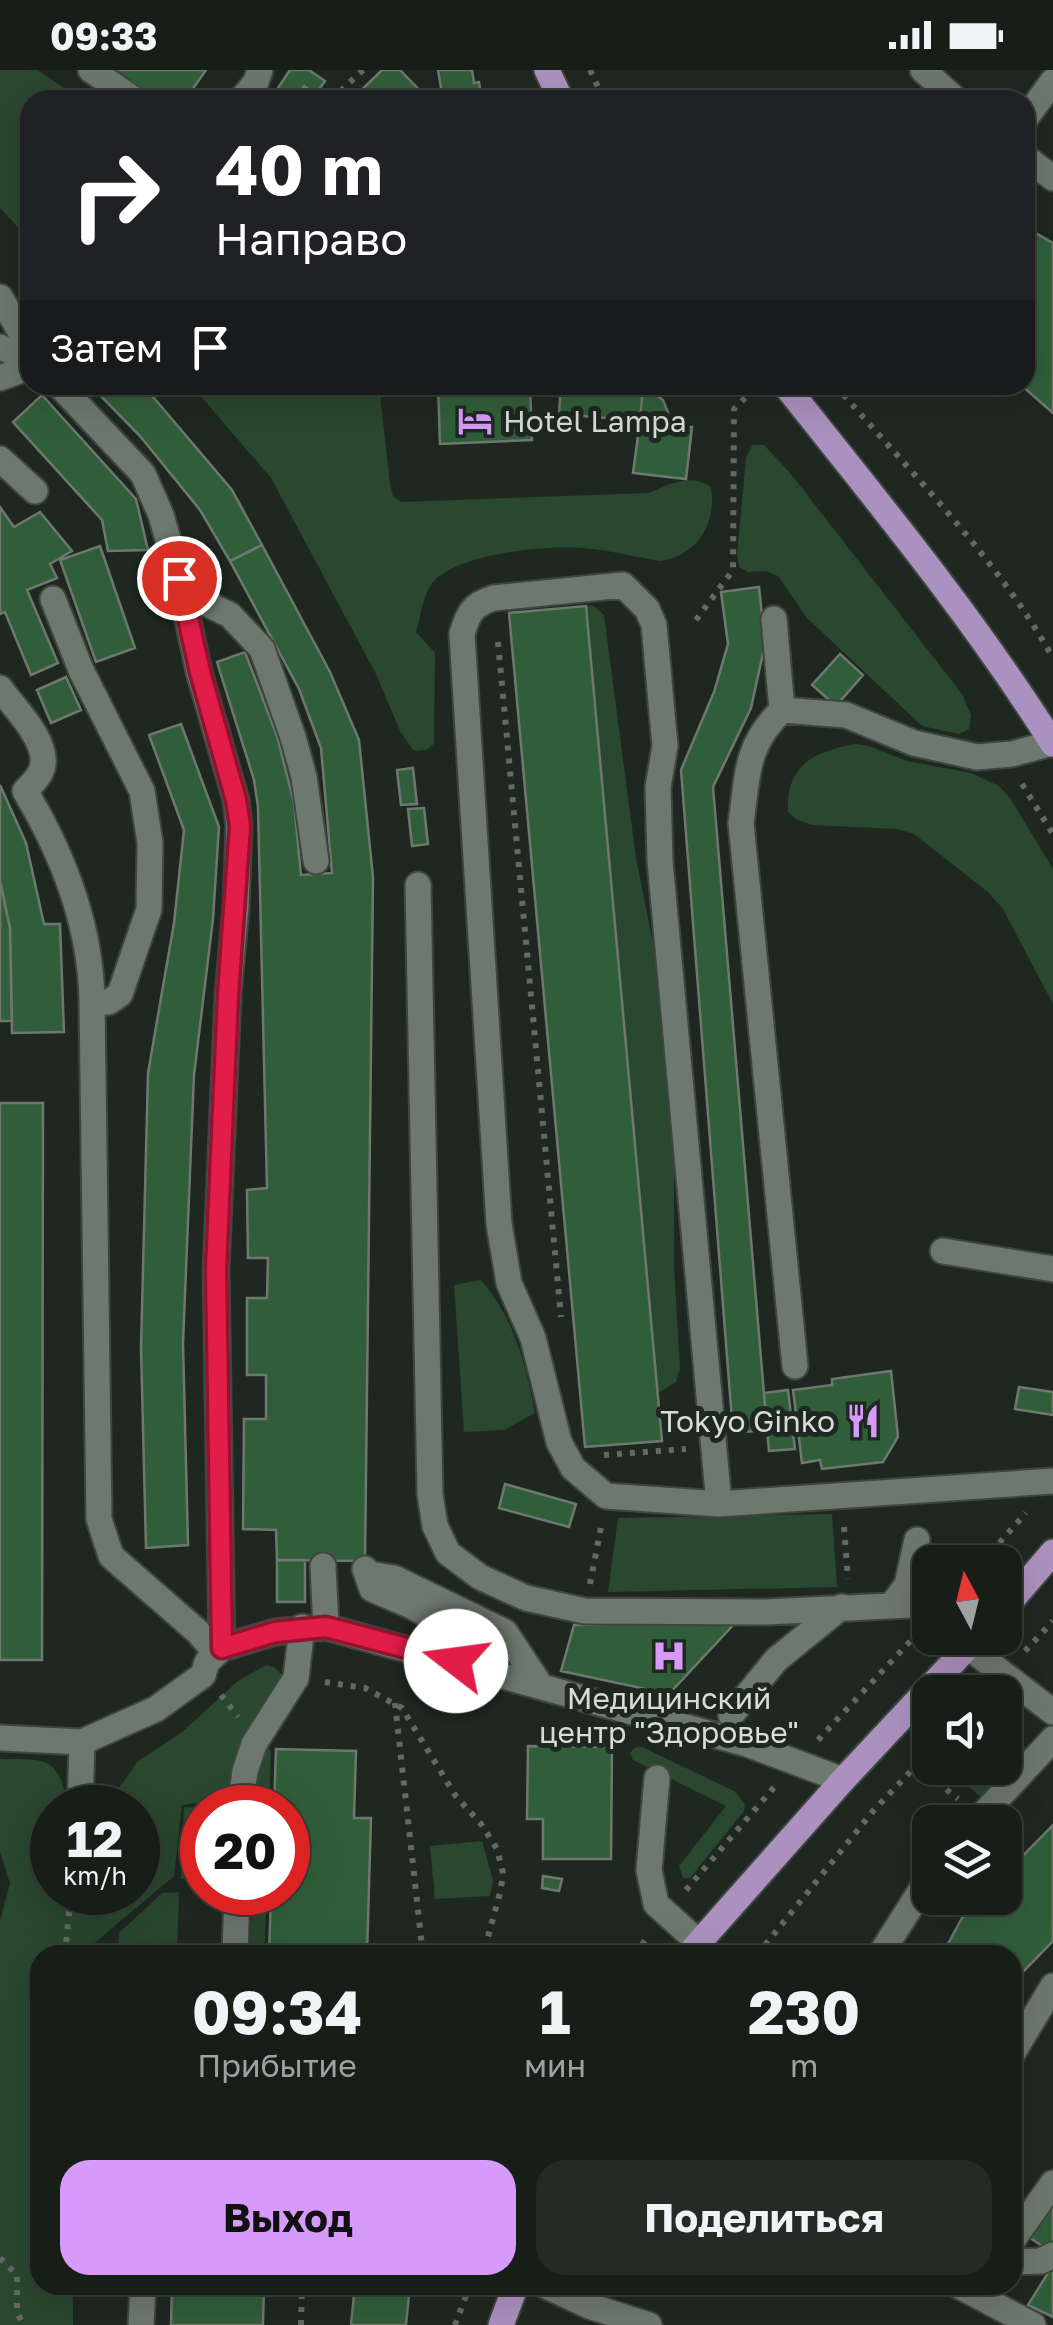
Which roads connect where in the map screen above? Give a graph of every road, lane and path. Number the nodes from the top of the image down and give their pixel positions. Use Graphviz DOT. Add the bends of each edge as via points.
graph roads {
  1 [pos="90,70"];
  2 [pos="363,70"];
  3 [pos="923,70"];
  4 [pos="1053,81"];
  5 [pos="120,90"];
  6 [pos="342,90"];
  7 [pos="945,90"];
  8 [pos="1035,105"];
  9 [pos="0,298"];
  10 [pos="20,331"];
  11 [pos="69,395"];
  12 [pos="748,395"];
  13 [pos="793,395"];
  14 [pos="845,395"];
  15 [pos="0,459"];
  16 [pos="34,491"];
  17 [pos="182,590"];
  18 [pos="54,598"];
  19 [pos="494,598"];
  20 [pos="774,619"];
  21 [pos="696,620"];
  22 [pos="1053,658"];
  23 [pos="0,688"];
  24 [pos="782,710"];
  25 [pos="1053,743"];
  26 [pos="1004,755"];
  27 [pos="1053,834"];
  28 [pos="316,861"];
  29 [pos="418,884"];
  30 [pos="92,1002"];
  31 [pos="553,1224"];
  32 [pos="943,1250"];
  33 [pos="1053,1269"];
  34 [pos="795,1366"];
  35 [pos="713,1446"];
  36 [pos="590,1456"];
  37 [pos="1053,1481"];
  38 [pos="719,1504"];
  39 [pos="1027,1511"];
  40 [pos="600,1528"];
  41 [pos="917,1540"];
  42 [pos="997,1545"];
  43 [pos="1053,1552"];
  44 [pos="323,1566"];
  45 [pos="591,1580"];
  46 [pos="1022,1587"];
  47 [pos="912,1605"];
  48 [pos="892,1606"];
  49 [pos="841,1608"];
  50 [pos="314,1627"];
  51 [pos="960,1655"];
  52 [pos="987,1655"];
  53 [pos="213,1658"];
  54 [pos="456,1661"];
  55 [pos="296,1678"];
  56 [pos="540,1685"];
  57 [pos="395,1702"];
  58 [pos="1053,1712"];
  59 [pos="731,1715"];
  60 [pos="0,1738"];
  61 [pos="1053,1740"];
  62 [pos="82,1742"];
  63 [pos="254,1744"];
  64 [pos="912,1769"];
  65 [pos="656,1778"];
  66 [pos="843,1780"];
  67 [pos="81,1785"];
  68 [pos="243,1785"];
  69 [pos="939,1785"];
  70 [pos="962,1805"];
  71 [pos="993,1805"];
  72 [pos="912,1904"];
  73 [pos="69,1915"];
  74 [pos="236,1915"];
  75 [pos="67,1945"];
  76 [pos="235,1945"];
  77 [pos="423,1945"];
  78 [pos="486,1945"];
  79 [pos="690,1945"];
  80 [pos="695,1945"];
  81 [pos="765,1945"];
  82 [pos="886,1945"];
  83 [pos="1053,1986"];
  84 [pos="1022,2037"];
  85 [pos="1053,2183"];
  86 [pos="1022,2227"];
  87 [pos="1053,2255"];
  88 [pos="0,2258"];
  89 [pos="1022,2261"];
  90 [pos="143,2295"];
  91 [pos="302,2295"];
  92 [pos="466,2295"];
  93 [pos="512,2295"];
  94 [pos="516,2295"];
  95 [pos="565,2295"];
  96 [pos="976,2295"];
  97 [pos="22,2325"];
  98 [pos="142,2325"];
  99 [pos="301,2325"];
  100 [pos="455,2325"];
  101 [pos="501,2325"];
  102 [pos="514,2325"];
  103 [pos="649,2325"];
  104 [pos="1033,2325"];
  1 -- 5 [label="street"];
  2 -- 6 [label="path"];
  3 -- 7 [label="street"];
  4 -- 8 [label="street"];
  9 -- 10 [label="street"];
  11 -- 17 [label="street" via="143,474"];
  12 -- 21 [label="path" via="734,409 733,570"];
  13 -- 25 [label="main road" via="944,586"];
  14 -- 22 [label="path" via="976,549"];
  15 -- 16 [label="street"];
  17 -- 28 [label="street" via="230,615 262,649 294,737"];
  17 -- 53 [label="street" via="240,826 216,1270"];
  18 -- 30 [label="street" via="81,670 142,792 150,843 148,910 120,994"];
  19 -- 31 [label="path"];
  19 -- 35 [label="street" via="623,585 654,625 665,746 658,787 660,861"];
  19 -- 38 [label="street" via="468,613 462,634 499,1224 509,1283 573,1468 606,1496"];
  20 -- 24 [label="street"];
  23 -- 30 [label="street" via="37,739 44,763 25,791 86,930"];
  24 -- 26 [label="street" via="846,714 914,743 977,757"];
  24 -- 34 [label="street" via="752,749 741,822"];
  25 -- 26 [label="street"];
  26 -- 27 [label="path"];
  29 -- 49 [label="street" via="430,1494 448,1553 507,1591 585,1611"];
  30 -- 53 [label="street" via="99,1519 111,1556 198,1632"];
  32 -- 33 [label="street"];
  35 -- 36 [label="path"];
  35 -- 38 [label="street"];
  37 -- 38 [label="street"];
  39 -- 42 [label="path"];
  40 -- 45 [label="path"];
  41 -- 48 [label="street" via="907,1584"];
  43 -- 46 [label="main road"];
  44 -- 50 [label="street"];
  47 -- 48 [label="street"];
  48 -- 49 [label="street"];
  49 -- 59 [label="street" via="776,1660"];
  50 -- 53 [label="street"];
  50 -- 54 [label="street"];
  50 -- 55 [label="street"];
  51 -- 66 [label="main road"];
  52 -- 58 [label="street"];
  53 -- 62 [label="street" via="156,1710"];
  53 -- 63 [label="path"];
  54 -- 56 [label="street"];
  54 -- 56 [label="street" via="440,1624 372,1589 370,1570 504,1632"];
  55 -- 57 [label="path" via="353,1685"];
  55 -- 63 [label="street"];
  56 -- 66 [label="street" via="748,1744"];
  57 -- 77 [label="path"];
  57 -- 78 [label="path" via="498,1850 501,1889"];
  60 -- 62 [label="street"];
  61 -- 71 [label="street"];
  62 -- 67 [label="street"];
  63 -- 68 [label="street"];
  64 -- 81 [label="path"];
  65 -- 79 [label="street" via="649,1870 656,1904"];
  66 -- 80 [label="main road"];
  69 -- 70 [label="path"];
  72 -- 82 [label="street"];
  73 -- 75 [label="path"];
  74 -- 76 [label="street"];
  83 -- 84 [label="street"];
  85 -- 86 [label="street"];
  87 -- 89 [label="street"];
  88 -- 97 [label="path" via="16,2275"];
  90 -- 98 [label="street"];
  91 -- 99 [label="path"];
  92 -- 100 [label="path"];
  93 -- 101 [label="main road"];
  94 -- 102 [label="main road"];
  95 -- 103 [label="street"];
  96 -- 104 [label="street"];
}
